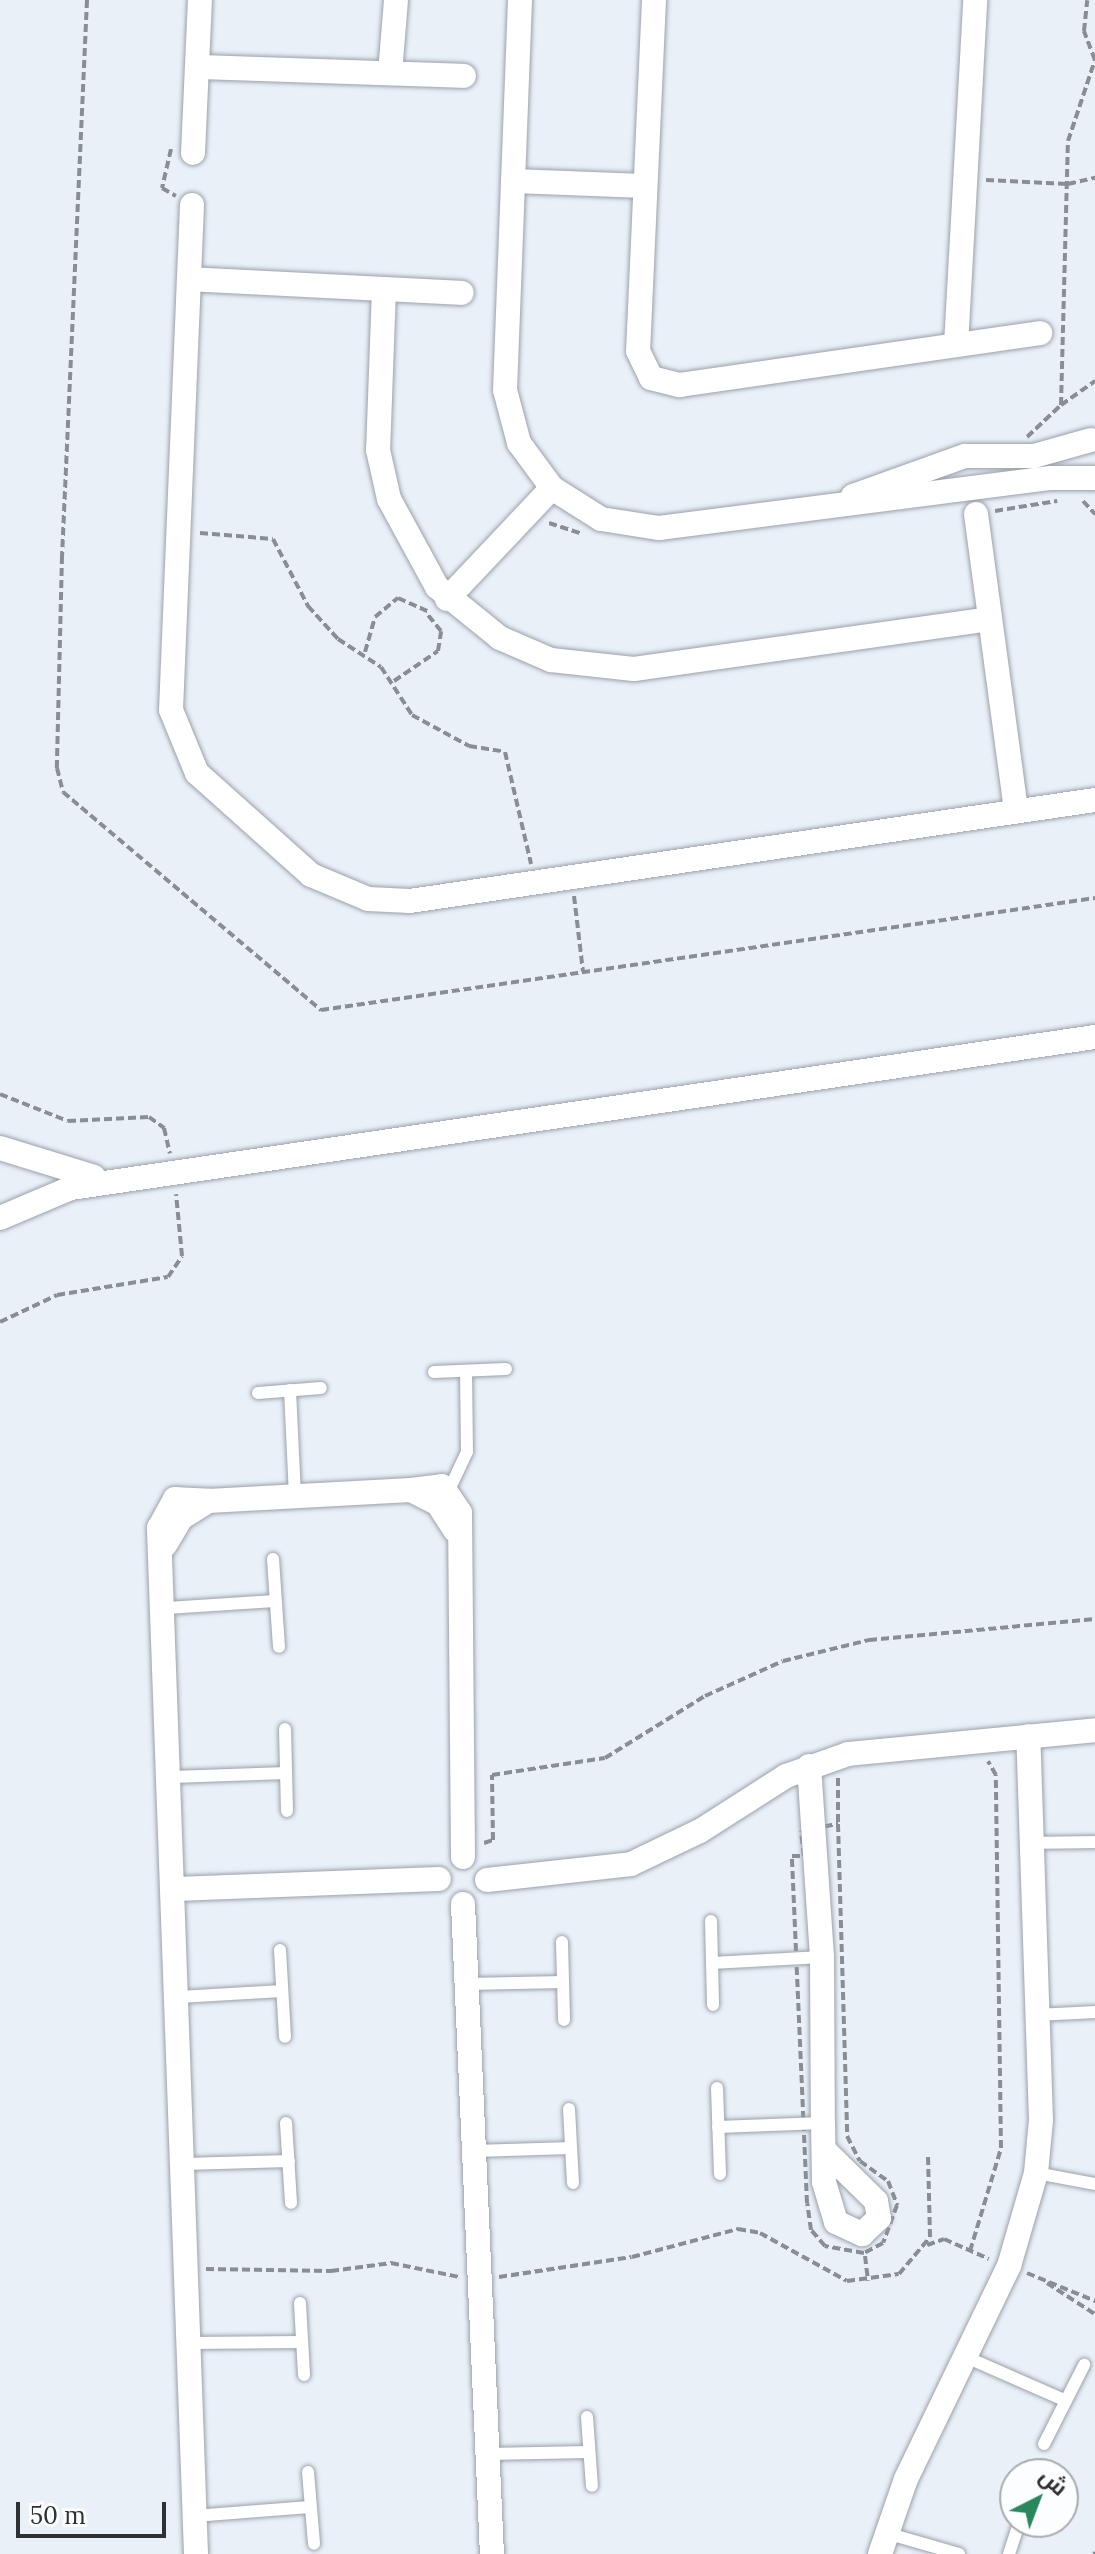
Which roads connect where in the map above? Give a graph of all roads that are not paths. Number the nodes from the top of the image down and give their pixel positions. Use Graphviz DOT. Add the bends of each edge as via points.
graph roads {
  1 [pos="200,0"];
  2 [pos="396,0"];
  3 [pos="520,0"];
  4 [pos="654,0"];
  5 [pos="975,0"];
  6 [pos="197,67"];
  7 [pos="390,73"];
  8 [pos="464,76"];
  9 [pos="193,153"];
  10 [pos="513,181"];
  11 [pos="645,186"];
  12 [pos="192,205"];
  13 [pos="189,279"];
  14 [pos="384,289"];
  15 [pos="462,293"];
  16 [pos="1040,333"];
  17 [pos="956,345"];
  18 [pos="1093,436"];
  19 [pos="965,456"];
  20 [pos="1095,476"];
  21 [pos="552,488"];
  22 [pos="971,489"];
  23 [pos="840,502"];
  24 [pos="976,514"];
  25 [pos="446,598"];
  26 [pos="989,619"];
  27 [pos="1095,800"];
  28 [pos="1016,810"];
  29 [pos="1091,1042"];
  30 [pos="0,1148"];
  31 [pos="128,1181"];
  32 [pos="0,1218"];
  33 [pos="506,1369"];
  34 [pos="466,1371"];
  35 [pos="434,1372"];
  36 [pos="321,1388"];
  37 [pos="290,1390"];
  38 [pos="258,1393"];
  39 [pos="411,1490"];
  40 [pos="449,1490"];
  41 [pos="295,1496"];
  42 [pos="455,1530"];
  43 [pos="273,1559"];
  44 [pos="275,1601"];
  45 [pos="167,1608"];
  46 [pos="279,1647"];
  47 [pos="285,1729"];
  48 [pos="1095,1730"];
  49 [pos="1028,1736"];
  50 [pos="809,1766"];
  51 [pos="286,1773"];
  52 [pos="172,1777"];
  53 [pos="287,1811"];
  54 [pos="1095,1842"];
  55 [pos="1031,1843"];
  56 [pos="469,1851"];
  57 [pos="439,1879"];
  58 [pos="487,1880"];
  59 [pos="175,1889"];
  60 [pos="463,1904"];
  61 [pos="711,1921"];
  62 [pos="562,1942"];
  63 [pos="280,1950"];
  64 [pos="822,1957"];
  65 [pos="712,1963"];
  66 [pos="563,1982"];
  67 [pos="467,1984"];
  68 [pos="282,1991"];
  69 [pos="179,1997"];
  70 [pos="713,2005"];
  71 [pos="1095,2012"];
  72 [pos="1036,2015"];
  73 [pos="564,2020"];
  74 [pos="285,2037"];
  75 [pos="717,2088"];
  76 [pos="569,2109"];
  77 [pos="286,2123"];
  78 [pos="823,2123"];
  79 [pos="718,2127"];
  80 [pos="571,2148"];
  81 [pos="824,2150"];
  82 [pos="474,2151"];
  83 [pos="289,2161"];
  84 [pos="184,2164"];
  85 [pos="1036,2173"];
  86 [pos="720,2174"];
  87 [pos="573,2183"];
  88 [pos="1095,2184"];
  89 [pos="291,2203"];
  90 [pos="300,2303"];
  91 [pos="302,2342"];
  92 [pos="190,2343"];
  93 [pos="966,2357"];
  94 [pos="1084,2365"];
  95 [pos="304,2375"];
  96 [pos="1066,2401"];
  97 [pos="587,2417"];
  98 [pos="1044,2444"];
  99 [pos="588,2452"];
  100 [pos="487,2454"];
  101 [pos="308,2472"];
  102 [pos="592,2486"];
  103 [pos="310,2507"];
  104 [pos="194,2516"];
  105 [pos="883,2543"];
  106 [pos="314,2544"];
  107 [pos="196,2554"];
  108 [pos="492,2554"];
  109 [pos="959,2554"];
  1 -- 6 [label="street"];
  2 -- 7 [label="street"];
  3 -- 10 [label="street"];
  4 -- 11 [label="street"];
  5 -- 17 [label="street"];
  6 -- 7 [label="street"];
  6 -- 9 [label="street"];
  7 -- 8 [label="street"];
  10 -- 11 [label="street"];
  10 -- 21 [label="street" via="505,390 519,443"];
  11 -- 17 [label="street" via="638,351 644,370 660,383"];
  12 -- 13 [label="street"];
  13 -- 14 [label="street"];
  13 -- 28 [label="street" via="171,710 183,750 209,786 311,875 348,894 410,901"];
  14 -- 15 [label="street"];
  14 -- 25 [label="street" via="382,475 409,546"];
  16 -- 17 [label="street"];
  18 -- 19 [label="street" via="1029,456"];
  18 -- 20 [label="street"];
  19 -- 22 [label="street"];
  19 -- 23 [label="street"];
  20 -- 22 [label="street"];
  21 -- 23 [label="street" via="601,519 645,527"];
  21 -- 25 [label="street"];
  22 -- 23 [label="street"];
  24 -- 26 [label="street"];
  25 -- 26 [label="street" via="524,651 606,669"];
  26 -- 28 [label="street"];
  27 -- 28 [label="street"];
  29 -- 31 [label="street"];
  30 -- 31 [label="street" via="50,1169"];
  31 -- 32 [label="street" via="71,1188"];
  33 -- 34 [label="lane"];
  34 -- 35 [label="lane"];
  34 -- 40 [label="lane" via="467,1452"];
  36 -- 37 [label="lane"];
  37 -- 38 [label="lane"];
  37 -- 41 [label="lane"];
  39 -- 40 [label="street" via="426,1483"];
  39 -- 41 [label="street"];
  39 -- 42 [label="street" via="438,1504"];
  40 -- 42 [label="street" via="459,1505"];
  41 -- 45 [label="street" via="208,1501 191,1495 168,1504 159,1528 165,1545"];
  42 -- 56 [label="street"];
  43 -- 44 [label="lane"];
  44 -- 45 [label="lane"];
  44 -- 46 [label="lane"];
  45 -- 52 [label="street"];
  47 -- 51 [label="lane"];
  48 -- 49 [label="street"];
  49 -- 50 [label="street" via="869,1750"];
  49 -- 55 [label="street"];
  50 -- 58 [label="street" via="631,1864"];
  50 -- 64 [label="street"];
  51 -- 52 [label="lane"];
  51 -- 53 [label="lane"];
  52 -- 59 [label="street"];
  54 -- 55 [label="lane"];
  55 -- 72 [label="street"];
  56 -- 57 [label="street" via="449,1861"];
  56 -- 58 [label="street"];
  57 -- 59 [label="street"];
  57 -- 60 [label="street" via="446,1897"];
  58 -- 60 [label="street" via="480,1897"];
  59 -- 69 [label="street"];
  60 -- 67 [label="street"];
  61 -- 65 [label="lane"];
  62 -- 66 [label="lane"];
  63 -- 68 [label="lane"];
  64 -- 65 [label="lane"];
  64 -- 78 [label="street"];
  65 -- 70 [label="lane"];
  66 -- 67 [label="lane"];
  66 -- 73 [label="lane"];
  67 -- 82 [label="street"];
  68 -- 69 [label="lane"];
  68 -- 74 [label="lane"];
  69 -- 84 [label="street"];
  71 -- 72 [label="lane"];
  72 -- 85 [label="street"];
  75 -- 79 [label="lane"];
  76 -- 80 [label="lane"];
  77 -- 83 [label="lane"];
  78 -- 79 [label="lane"];
  78 -- 81 [label="street"];
  79 -- 86 [label="lane"];
  80 -- 82 [label="lane"];
  80 -- 87 [label="lane"];
  81 -- 81 [label="street" via="833,2216 862,2234 879,2218 876,2201"];
  82 -- 100 [label="street"];
  83 -- 84 [label="lane"];
  83 -- 89 [label="lane"];
  84 -- 92 [label="street"];
  85 -- 88 [label="lane"];
  85 -- 93 [label="street" via="1022,2234"];
  90 -- 91 [label="lane"];
  91 -- 92 [label="lane"];
  91 -- 95 [label="lane"];
  92 -- 104 [label="street"];
  93 -- 96 [label="lane"];
  93 -- 105 [label="street"];
  94 -- 96 [label="lane"];
  96 -- 98 [label="lane"];
  97 -- 99 [label="lane"];
  99 -- 100 [label="lane"];
  99 -- 102 [label="lane"];
  100 -- 108 [label="street"];
  101 -- 103 [label="lane"];
  103 -- 104 [label="lane"];
  103 -- 106 [label="lane"];
  104 -- 107 [label="street"];
  105 -- 109 [label="lane"];
}
